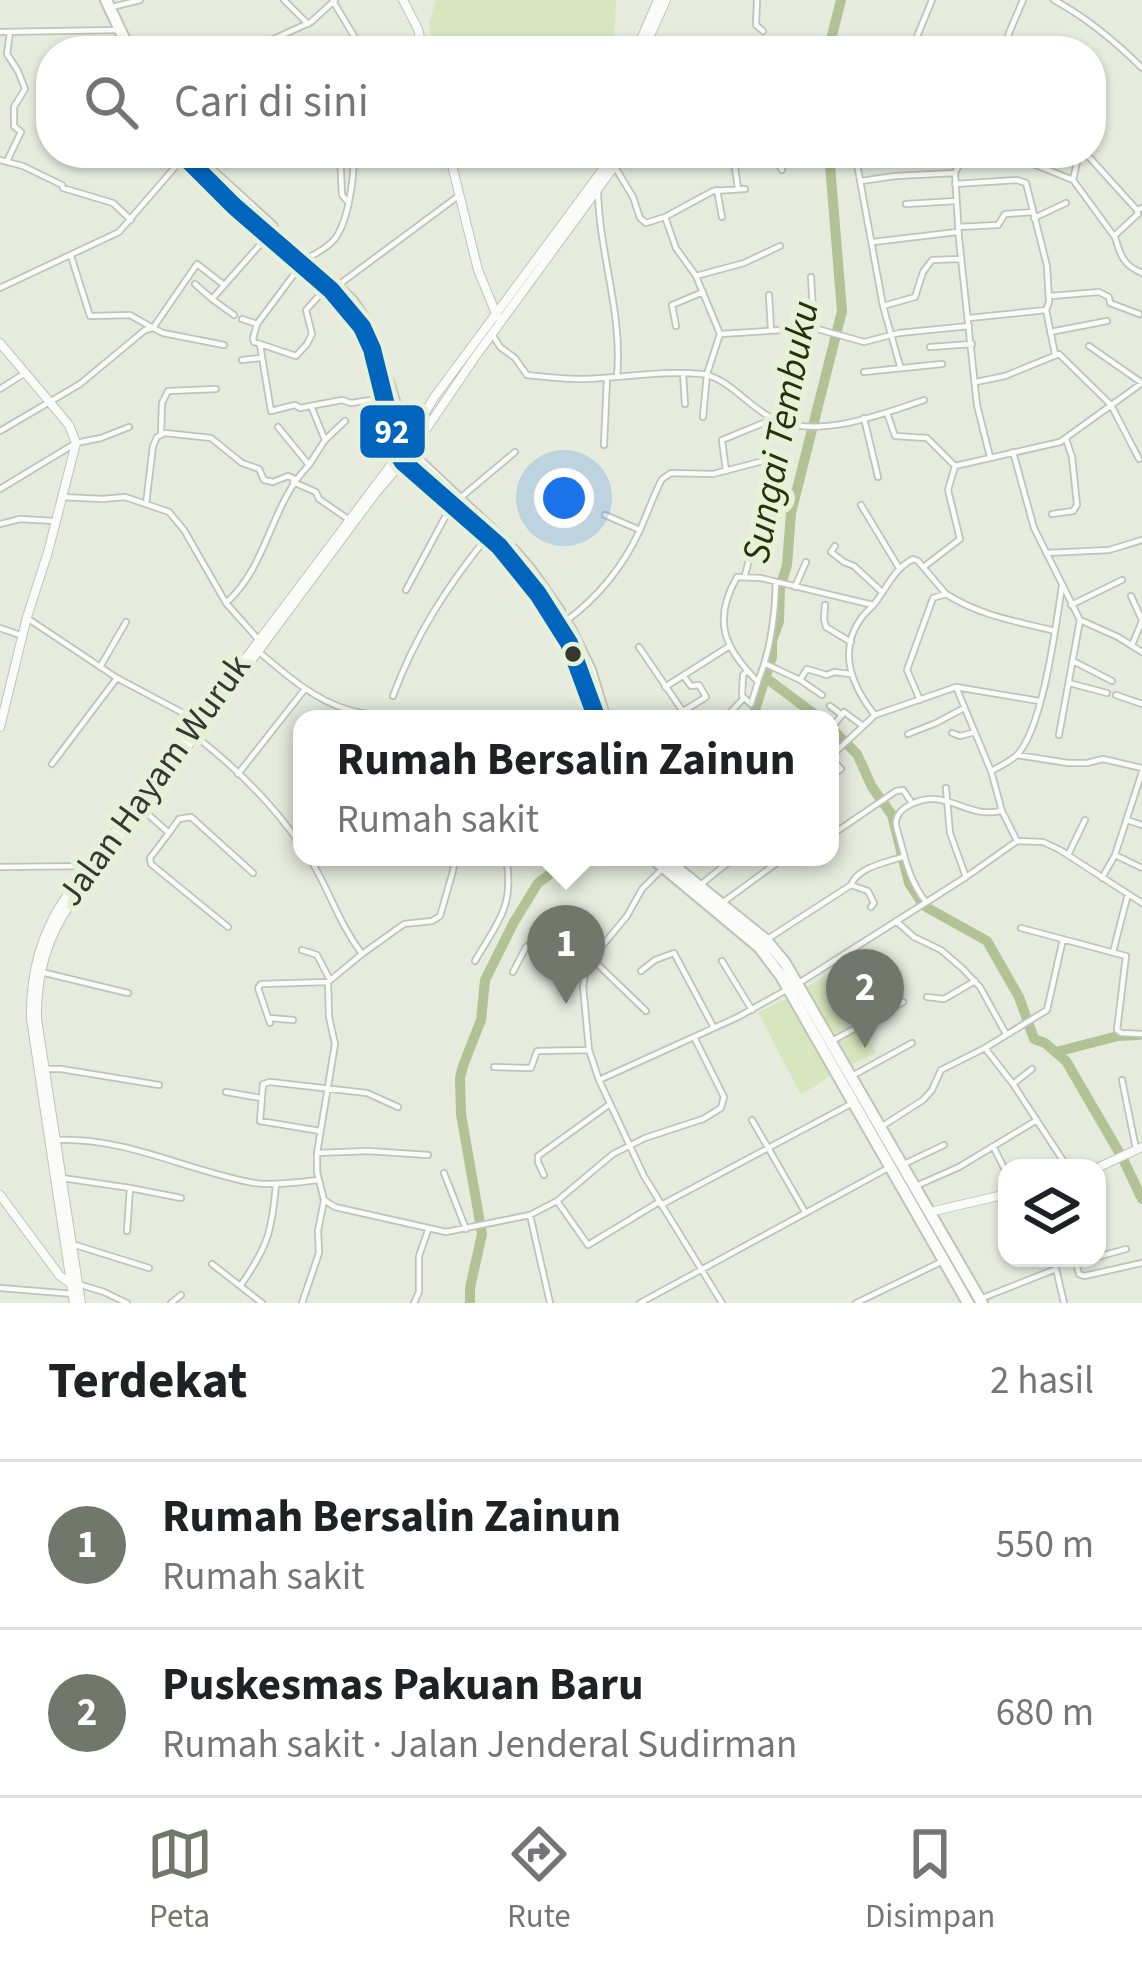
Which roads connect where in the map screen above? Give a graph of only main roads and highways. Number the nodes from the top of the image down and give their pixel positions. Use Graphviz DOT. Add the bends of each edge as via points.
graph roads {
  1 [pos="403,0"];
  2 [pos="112,2"];
  3 [pos="660,3"];
  4 [pos="124,36"];
  5 [pos="127,36"];
  6 [pos="419,36"];
  7 [pos="646,36"];
  8 [pos="198,168"];
  9 [pos="208,168"];
  10 [pos="453,168"];
  11 [pos="609,168"];
  12 [pos="613,168"];
  13 [pos="568,222"];
  14 [pos="304,261"];
  15 [pos="332,286"];
  16 [pos="497,316"];
  17 [pos="0,343"];
  18 [pos="424,412"];
  19 [pos="397,415"];
  20 [pos="404,453"];
  21 [pos="455,502"];
  22 [pos="542,591"];
  23 [pos="2,707"];
  24 [pos="597,710"];
  25 [pos="599,710"];
  26 [pos="201,723"];
  27 [pos="0,727"];
  28 [pos="193,734"];
  29 [pos="667,866"];
  30 [pos="680,877"];
  31 [pos="793,986"];
  32 [pos="831,1048"];
  33 [pos="52,1140"];
  34 [pos="1135,1150"];
  35 [pos="1106,1164"];
  36 [pos="896,1166"];
  37 [pos="0,1195"];
  38 [pos="998,1196"];
  39 [pos="4,1205"];
  40 [pos="930,1213"];
  41 [pos="965,1287"];
  42 [pos="76,1294"];
  43 [pos="977,1302"];
  1 -- 6 [label="main road"];
  2 -- 4 [label="highway"];
  2 -- 5 [label="highway"];
  3 -- 7 [label="main road"];
  8 -- 14 [label="highway"];
  9 -- 14 [label="highway"];
  10 -- 16 [label="main road"];
  11 -- 13 [label="main road"];
  12 -- 13 [label="main road"];
  13 -- 16 [label="main road"];
  13 -- 20 [label="main road"];
  14 -- 15 [label="highway"];
  15 -- 19 [label="highway" via="373,333"];
  15 -- 20 [label="highway" via="367,337"];
  16 -- 18 [label="main road"];
  17 -- 23 [label="main road" via="76,443"];
  18 -- 19 [label="highway"];
  18 -- 20 [label="main road"];
  19 -- 20 [label="highway"];
  20 -- 21 [label="highway"];
  20 -- 26 [label="main road, Jalan Hayam Wuruk"];
  20 -- 26 [label="main road, Jalan Hayam Wuruk"];
  21 -- 22 [label="highway"];
  21 -- 22 [label="highway" via="514,551"];
  22 -- 24 [label="highway"];
  22 -- 25 [label="highway" via="586,663"];
  23 -- 27 [label="main road"];
  26 -- 28 [label="main road, Jalan Hayam Wuruk"];
  28 -- 33 [label="main road, Jalan Hayam Wuruk" via="48,946 37,1003"];
  28 -- 33 [label="main road, Jalan Hayam Wuruk" via="48,927 31,1019"];
  29 -- 30 [label="highway"];
  30 -- 31 [label="highway"];
  30 -- 31 [label="highway" via="766,940"];
  31 -- 32 [label="highway"];
  32 -- 36 [label="highway"];
  32 -- 36 [label="highway"];
  33 -- 42 [label="main road, Jalan Hayam Wuruk"];
  33 -- 42 [label="main road, Jalan Hayam Wuruk"];
  34 -- 35 [label="main road"];
  36 -- 40 [label="highway"];
  36 -- 41 [label="highway"];
  37 -- 39 [label="main road"];
  38 -- 40 [label="main road"];
  39 -- 42 [label="main road"];
  40 -- 41 [label="highway"];
  41 -- 43 [label="highway"];
}
